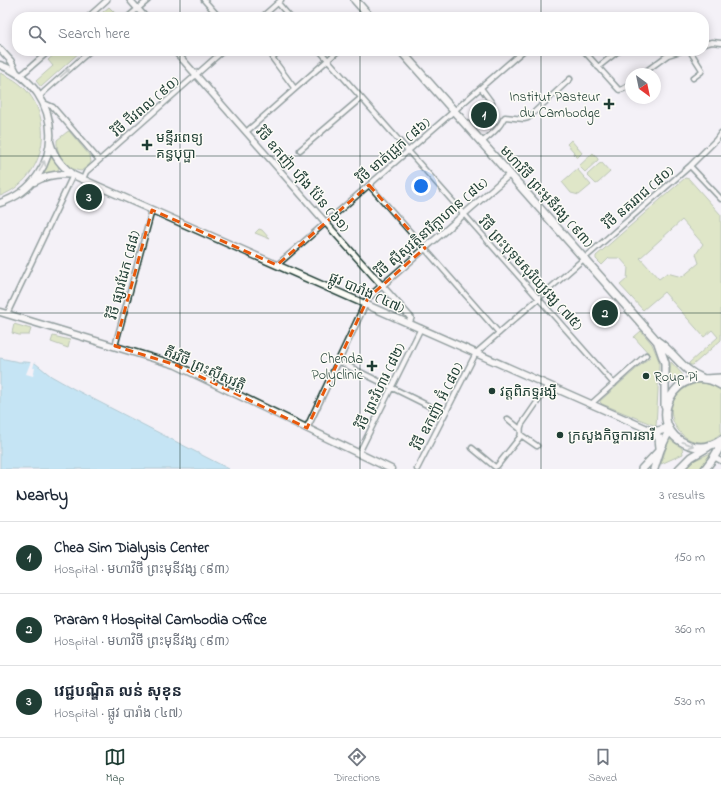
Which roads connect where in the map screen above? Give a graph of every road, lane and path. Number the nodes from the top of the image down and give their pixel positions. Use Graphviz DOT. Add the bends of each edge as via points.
graph roads {
  1 [pos="107,0"];
  2 [pos="130,0"];
  3 [pos="148,0"];
  4 [pos="204,0"];
  5 [pos="355,0"];
  6 [pos="279,1"];
  7 [pos="138,9"];
  8 [pos="94,12"];
  9 [pos="134,12"];
  10 [pos="141,12"];
  11 [pos="215,12"];
  12 [pos="267,12"];
  13 [pos="287,12"];
  14 [pos="366,12"];
  15 [pos="721,42"];
  16 [pos="709,43"];
  17 [pos="0,49"];
  18 [pos="44,56"];
  19 [pos="84,56"];
  20 [pos="179,56"];
  21 [pos="217,56"];
  22 [pos="274,56"];
  23 [pos="324,56"];
  24 [pos="332,56"];
  25 [pos="404,56"];
  26 [pos="517,56"];
  27 [pos="588,56"];
  28 [pos="612,56"];
  29 [pos="667,56"];
  30 [pos="693,56"];
  31 [pos="328,60"];
  32 [pos="0,65"];
  33 [pos="598,67"];
  34 [pos="650,68"];
  35 [pos="19,74"];
  36 [pos="196,75"];
  37 [pos="693,78"];
  38 [pos="570,80"];
  39 [pos="481,88"];
  40 [pos="625,88"];
  41 [pos="295,89"];
  42 [pos="40,96"];
  43 [pos="361,98"];
  44 [pos="44,103"];
  45 [pos="492,103"];
  46 [pos="454,111"];
  47 [pos="246,132"];
  48 [pos="721,133"];
  49 [pos="50,142"];
  50 [pos="482,142"];
  51 [pos="300,150"];
  52 [pos="408,151"];
  53 [pos="99,160"];
  54 [pos="690,166"];
  55 [pos="510,174"];
  56 [pos="73,175"];
  57 [pos="83,179"];
  58 [pos="369,185"];
  59 [pos="28,186"];
  60 [pos="721,199"];
  61 [pos="0,203"];
  62 [pos="152,210"];
  63 [pos="464,214"];
  64 [pos="326,223"];
  65 [pos="425,248"];
  66 [pos="584,258"];
  67 [pos="278,265"];
  68 [pos="382,286"];
  69 [pos="539,298"];
  70 [pos="365,304"];
  71 [pos="0,312"];
  72 [pos="7,314"];
  73 [pos="409,324"];
  74 [pos="421,328"];
  75 [pos="499,333"];
  76 [pos="658,341"];
  77 [pos="115,346"];
  78 [pos="476,353"];
  79 [pos="646,355"];
  80 [pos="338,360"];
  81 [pos="721,378"];
  82 [pos="704,379"];
  83 [pos="614,384"];
  84 [pos="549,385"];
  85 [pos="721,385"];
  86 [pos="391,386"];
  87 [pos="591,404"];
  88 [pos="665,412"];
  89 [pos="445,414"];
  90 [pos="508,419"];
  91 [pos="307,428"];
  92 [pos="520,428"];
  93 [pos="669,429"];
  94 [pos="652,431"];
  95 [pos="521,435"];
  96 [pos="721,440"];
  97 [pos="721,445"];
  98 [pos="537,446"];
  99 [pos="711,446"];
  100 [pos="472,448"];
  101 [pos="660,450"];
  102 [pos="359,453"];
  103 [pos="714,457"];
  104 [pos="721,461"];
  105 [pos="391,469"];
  106 [pos="417,469"];
  107 [pos="642,469"];
  108 [pos="654,469"];
  109 [pos="679,469"];
  110 [pos="705,469"];
  1 -- 8 [label="street"];
  2 -- 7 [label="street"];
  3 -- 7 [label="street"];
  4 -- 11 [label="street"];
  5 -- 14 [label="main road"];
  6 -- 12 [label="street"];
  6 -- 13 [label="street"];
  7 -- 9 [label="street"];
  7 -- 10 [label="street"];
  15 -- 16 [label="street"];
  17 -- 35 [label="street"];
  18 -- 35 [label="street" via="26,72"];
  42 -- 19 [label="street, one-way"];
  20 -- 36 [label="street, វិថី ឧកញ៉ា ហ៊ីង ប៉ែន (៦១)"];
  21 -- 36 [label="street, វិថី ជីវពល (៩០)"];
  22 -- 41 [label="street" via="272,58"];
  23 -- 31 [label="street, វិថី ព្រះបុទុមសុរិយ្យវង្ស (៧៥)"];
  24 -- 31 [label="street"];
  25 -- 46 [label="main road, មហាវិថី ព្រះមុនីវង្ស (៩៣)"];
  26 -- 39 [label="street, វិថី មាត់ជ្រូក (៨៦)"];
  27 -- 33 [label="street"];
  28 -- 33 [label="street"];
  29 -- 34 [label="street"];
  30 -- 37 [label="street" via="702,70"];
  31 -- 41 [label="street"];
  31 -- 43 [label="street, វិថី ព្រះបុទុមសុរិយ្យវង្ស (៧៥)"];
  32 -- 35 [label="main road"];
  33 -- 40 [label="street" via="619,90"];
  35 -- 42 [label="main road"];
  36 -- 47 [label="street, វិថី ឧកញ៉ា ហ៊ីង ប៉ែន (៦១)"];
  36 -- 53 [label="street, វិថី ជីវពល (៩០)"];
  38 -- 50 [label="street" via="526,119 505,117 496,130"];
  39 -- 45 [label="street"];
  39 -- 46 [label="street, វិថី មាត់ជ្រូក (៨៦)"];
  41 -- 47 [label="street"];
  42 -- 44 [label="main road"];
  43 -- 51 [label="street"];
  43 -- 52 [label="street, វិថី ព្រះបុទុមសុរិយ្យវង្ស (៧៥)"];
  44 -- 49 [label="main road" via="49,118"];
  44 -- 53 [label="street" via="53,107"];
  46 -- 50 [label="main road, មហាវិថី ព្រះមុនីវង្ស (៩៣)"];
  46 -- 52 [label="street, វិថី មាត់ជ្រូក (៨៦)"];
  47 -- 64 [label="street, វិថី ឧកញ៉ា ហ៊ីង ប៉ែន (៦១)"];
  48 -- 54 [label="street, វិថី នគររាជ (៨០)"];
  49 -- 56 [label="main road, ផ្លូវ បារាំង (៤៧)" via="55,156"];
  59 -- 49 [label="main road, one-way" via="43,166"];
  50 -- 55 [label="main road, មហាវិថី ព្រះមុនីវង្ស (៩៣)"];
  52 -- 58 [label="street, វិថី មាត់ជ្រូក (៨៦)"];
  52 -- 63 [label="street, វិថី ព្រះបុទុមសុរិយ្យវង្ស (៧៥)"];
  53 -- 57 [label="street, វិថី ជីវពល (៩០)" via="86,172"];
  54 -- 60 [label="street"];
  54 -- 66 [label="street, វិថី នគររាជ (៨០)"];
  55 -- 63 [label="street, វិថី ស៊ីសុវត្ថិនារីក្លាហាន (៨៤)"];
  55 -- 66 [label="main road, មហាវិថី ព្រះមុនីវង្ស (៩៣)"];
  56 -- 57 [label="main road, ផ្លូវ បារាំង (៤៧)"];
  56 -- 59 [label="main road, ផ្លូវ បារាំង (៤៧)" via="50,175"];
  56 -- 72 [label="street"];
  57 -- 62 [label="main road, ផ្លូវ បារាំង (៤៧)"];
  58 -- 64 [label="street, វិថី មាត់ជ្រូក (៨៦)"];
  58 -- 65 [label="street"];
  59 -- 61 [label="main road"];
  62 -- 67 [label="main road, ផ្លូវ បារាំង (៤៧)"];
  62 -- 77 [label="street, វិថី ផ្សារដែក (៨៨)"];
  63 -- 65 [label="street, វិថី ស៊ីសុវត្ថិនារីក្លាហាន (៨៤)"];
  63 -- 69 [label="street, វិថី ព្រះបុទុមសុរិយ្យវង្ស (៧៥)"];
  64 -- 67 [label="street, វិថី មាត់ជ្រូក (៨៦)"];
  64 -- 68 [label="street, វិថី ឧកញ៉ា ហ៊ីង ប៉ែន (៦១)"];
  65 -- 68 [label="street, វិថី ស៊ីសុវត្ថិនារីក្លាហាន (៨៤)"];
  65 -- 75 [label="street"];
  66 -- 69 [label="street, វិថី នគររាជ (៨០)"];
  66 -- 76 [label="main road, មហាវិថី ព្រះមុនីវង្ស (៩៣)"];
  67 -- 70 [label="main road, ផ្លូវ បារាំង (៤៧)"];
  68 -- 70 [label="street, វិថី ស៊ីសុវត្ថិនារីក្លាហាន (៨៤)"];
  68 -- 73 [label="street, វិថី ឧកញ៉ា ហ៊ីង ប៉ែន (៦១)" via="411,318"];
  69 -- 75 [label="street, វិថី នគររាជ (៨០)"];
  69 -- 83 [label="street, វិថី ព្រះបុទុមសុរិយ្យវង្ស (៧៥)"];
  70 -- 73 [label="main road, ផ្លូវ បារាំង (៤៧)"];
  70 -- 80 [label="street, វិថី ស៊ីសុវត្ថិនារីក្លាហាន (៨៤)"];
  71 -- 72 [label="main road, តីរវិថី ព្រះស៊ីសុវត្តិ"];
  72 -- 77 [label="main road, តីរវិថី ព្រះស៊ីសុវត្តិ"];
  73 -- 74 [label="main road, ផ្លូវ បារាំង (៤៧)"];
  74 -- 78 [label="main road, ផ្លូវ បារាំង (៤៧)"];
  74 -- 86 [label="street, វិថី ព្រះវិហារ (៨២)"];
  75 -- 78 [label="street, វិថី នគររាជ (៨០)"];
  76 -- 82 [label="main road, មហាវិថី ព្រះមុនីវង្ស (៩៣)" via="687,370"];
  76 -- 88 [label="main road, មហាវិថី ព្រះមុនីវង្ស (៩៣)" via="665,363"];
  77 -- 91 [label="main road, តីរវិថី ព្រះស៊ីសុវត្តិ" via="176,365"];
  78 -- 84 [label="main road, ផ្លូវ បារាំង (៤៧)"];
  78 -- 89 [label="street, វិថី ឧកញ៉ា អ៊ំ (៨០)"];
  79 -- 83 [label="street"];
  80 -- 86 [label="street"];
  80 -- 91 [label="street, វិថី ស៊ីសុវត្ថិនារីក្លាហាន (៨៤)"];
  81 -- 82 [label="main road"];
  82 -- 85 [label="main road, មហាវិថី ព្រះមុនីវង្ស (៩៣)"];
  82 -- 88 [label="main road" via="687,381 676,388"];
  83 -- 87 [label="street"];
  84 -- 87 [label="main road, ផ្លូវ បារាំង (៤៧)"];
  84 -- 92 [label="street"];
  86 -- 89 [label="street"];
  86 -- 102 [label="street, វិថី ព្រះវិហារ (៨២)"];
  87 -- 94 [label="main road, ផ្លូវ បារាំង (៤៧)"];
  88 -- 93 [label="main road, មហាវិថី ព្រះមុនីវង្ស (៩៣)"];
  89 -- 106 [label="street, វិថី ឧកញ៉ា អ៊ំ (៨០)"];
  90 -- 92 [label="street"];
  91 -- 102 [label="main road, តីរវិថី ព្រះស៊ីសុវត្តិ"];
  92 -- 95 [label="street"];
  93 -- 94 [label="main road"];
  93 -- 99 [label="main road, one-way" via="688,444"];
  93 -- 101 [label="main road"];
  94 -- 101 [label="main road" via="659,438"];
  95 -- 98 [label="street"];
  95 -- 100 [label="street" via="496,467"];
  96 -- 99 [label="main road"];
  97 -- 103 [label="main road"];
  99 -- 109 [label="main road" via="691,457"];
  101 -- 107 [label="main road"];
  101 -- 108 [label="main road"];
  102 -- 105 [label="main road, តីរវិថី ព្រះស៊ីសុវត្តិ"];
  103 -- 104 [label="street"];
  103 -- 110 [label="main road"];
}
